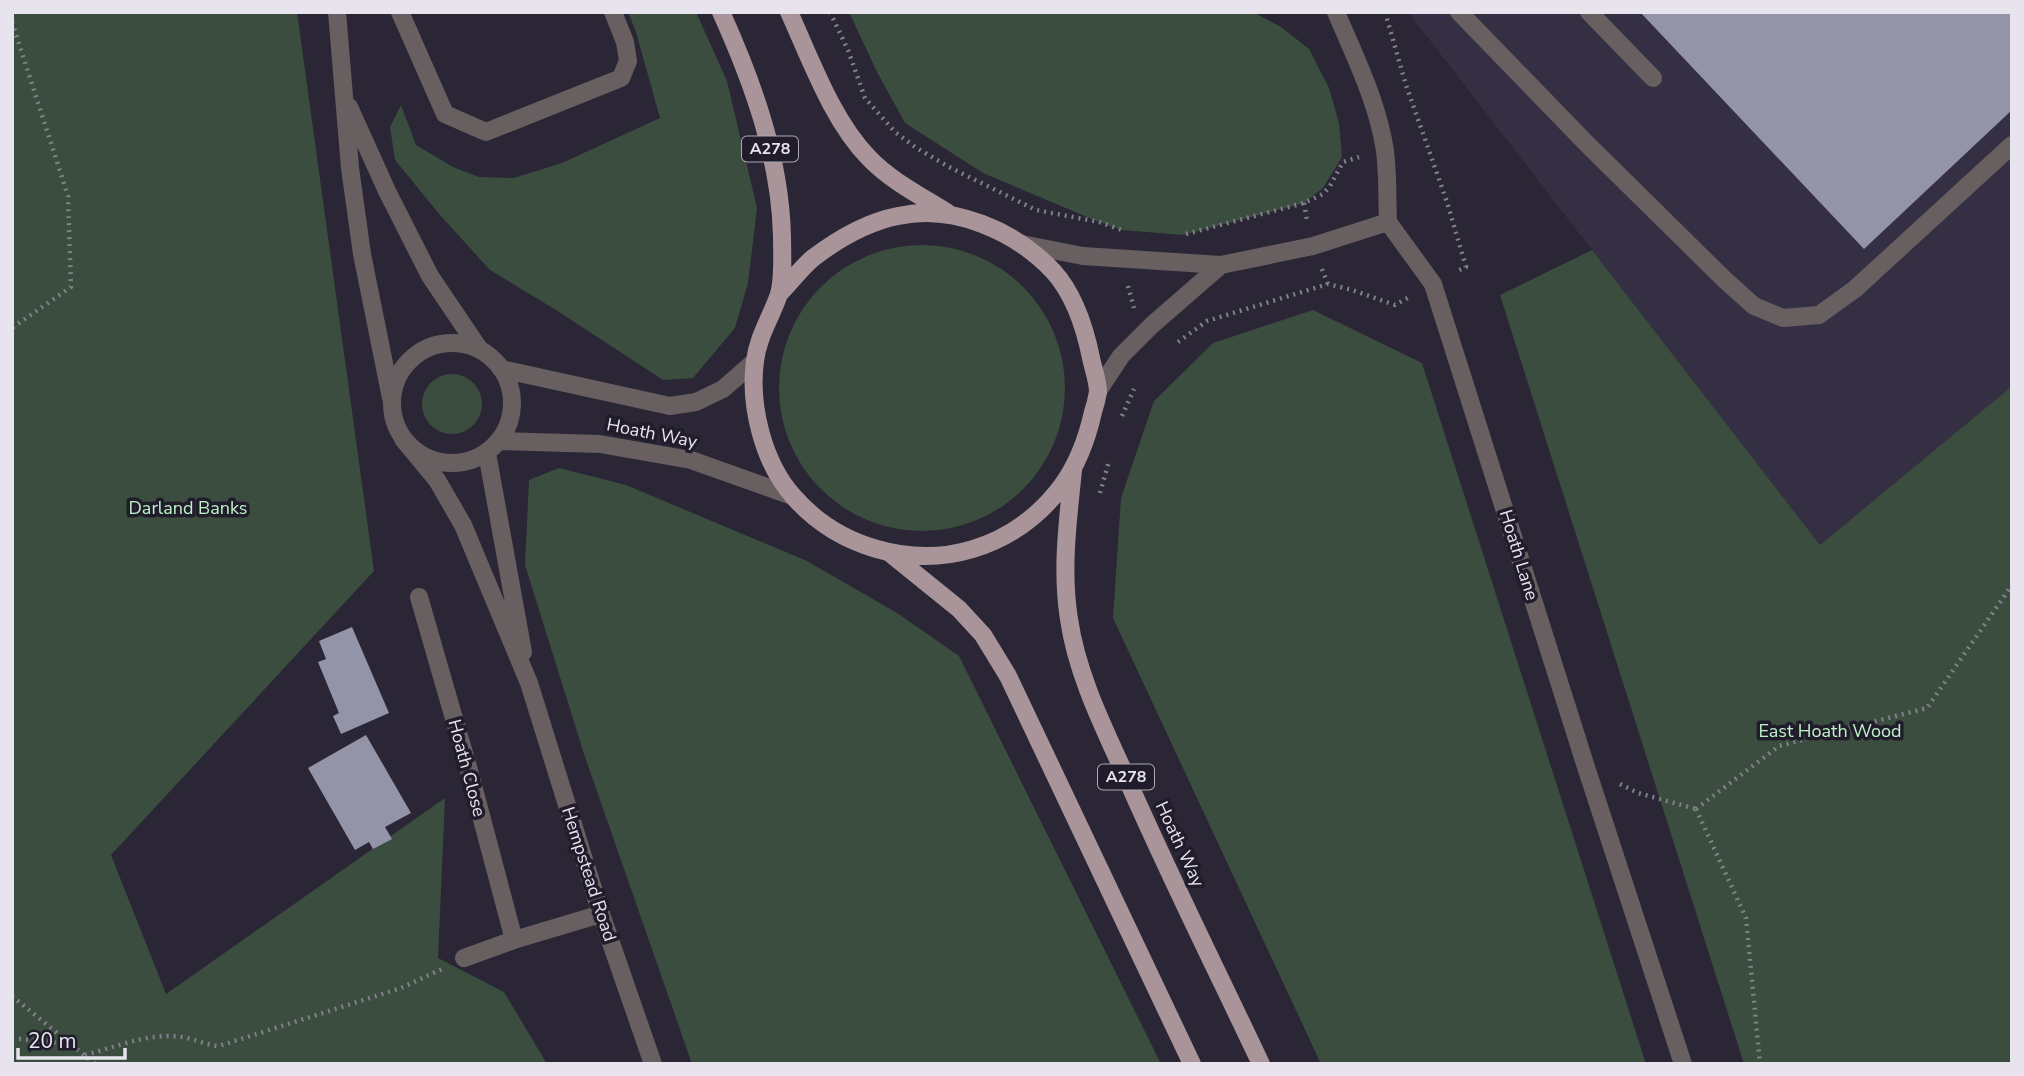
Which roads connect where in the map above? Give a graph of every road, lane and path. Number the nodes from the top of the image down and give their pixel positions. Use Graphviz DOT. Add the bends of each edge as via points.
graph roads {
  1 [pos="337,12"];
  2 [pos="400,12"];
  3 [pos="613,12"];
  4 [pos="721,12"];
  5 [pos="789,12"];
  6 [pos="830,12"];
  7 [pos="1336,12"];
  8 [pos="1385,12"];
  9 [pos="1459,12"];
  10 [pos="1589,12"];
  11 [pos="12,22"];
  12 [pos="1653,78"];
  13 [pos="344,94"];
  14 [pos="2012,145"];
  15 [pos="1343,162"];
  16 [pos="948,213"];
  17 [pos="1388,222"];
  18 [pos="1122,230"];
  19 [pos="1135,231"];
  20 [pos="1183,235"];
  21 [pos="1022,244"];
  22 [pos="1123,260"];
  23 [pos="1220,265"];
  24 [pos="1466,267"];
  25 [pos="780,293"];
  26 [pos="1395,305"];
  27 [pos="12,328"];
  28 [pos="1146,332"];
  29 [pos="480,350"];
  30 [pos="755,361"];
  31 [pos="501,369"];
  32 [pos="1139,379"];
  33 [pos="1098,391"];
  34 [pos="391,398"];
  35 [pos="1120,422"];
  36 [pos="403,439"];
  37 [pos="493,447"];
  38 [pos="1109,460"];
  39 [pos="1073,470"];
  40 [pos="792,496"];
  41 [pos="1098,498"];
  42 [pos="891,554"];
  43 [pos="2012,585"];
  44 [pos="419,597"];
  45 [pos="529,683"];
  46 [pos="1586,767"];
  47 [pos="1696,808"];
  48 [pos="601,914"];
  49 [pos="514,940"];
  50 [pos="464,958"];
  51 [pos="12,996"];
  52 [pos="12,1038"];
  53 [pos="68,1041"];
  54 [pos="85,1055"];
  55 [pos="93,1063"];
  56 [pos="653,1064"];
  57 [pos="1192,1064"];
  58 [pos="1261,1064"];
  59 [pos="1683,1064"];
  60 [pos="1760,1064"];
  1 -- 13 [label="street"];
  2 -- 3 [label="street" via="445,114 486,132 621,78 628,61"];
  4 -- 25 [label="main road, A278" via="758,103 777,175"];
  5 -- 16 [label="main road" via="851,137 893,179"];
  6 -- 18 [label="path" via="865,98 915,147 1036,210"];
  7 -- 17 [label="street" via="1364,78 1381,135"];
  8 -- 24 [label="path"];
  9 -- 14 [label="street" via="1725,280 1754,306 1783,318 1819,316 1855,289"];
  10 -- 12 [label="street"];
  11 -- 27 [label="path" via="68,196 71,287"];
  13 -- 29 [label="street" via="430,276"];
  13 -- 34 [label="street" via="362,254"];
  15 -- 20 [label="path" via="1323,194 1304,203"];
  16 -- 21 [label="main road"];
  16 -- 25 [label="main road" via="899,215 856,230 811,260"];
  17 -- 23 [label="street" via="1313,246"];
  17 -- 46 [label="street, Hoath Lane" via="1433,284"];
  18 -- 19 [label="path"];
  18 -- 22 [label="path"];
  21 -- 22 [label="street"];
  21 -- 33 [label="main road" via="1055,273 1071,300 1086,332"];
  22 -- 23 [label="street"];
  22 -- 28 [label="path" via="1134,307"];
  23 -- 28 [label="street"];
  25 -- 30 [label="main road" via="761,334"];
  26 -- 28 [label="path" via="1328,284 1207,321 1163,352"];
  28 -- 33 [label="street" via="1121,356"];
  29 -- 31 [label="street"];
  29 -- 34 [label="street" via="457,343 436,345 417,354 403,368"];
  30 -- 31 [label="street, Hoath Way" via="723,389 696,402 670,406"];
  30 -- 40 [label="main road" via="754,398 760,433"];
  31 -- 37 [label="street" via="511,391 510,421"];
  32 -- 35 [label="path"];
  33 -- 39 [label="main road" via="1089,433"];
  34 -- 36 [label="street" via="394,421"];
  36 -- 37 [label="street" via="423,456 447,464 463,463"];
  36 -- 45 [label="street, Hempstead Road" via="437,480 463,525"];
  37 -- 40 [label="street, Hoath Way" via="600,444 691,460"];
  37 -- 45 [label="street, Hempstead Road"];
  38 -- 41 [label="path"];
  39 -- 42 [label="main road" via="1048,504 1014,531 987,544 926,557"];
  39 -- 58 [label="main road, Hoath Way / A278" via="1065,577 1079,663 1141,810"];
  40 -- 42 [label="main road" via="848,538"];
  42 -- 57 [label="main road" via="959,609 983,635 1008,676"];
  43 -- 47 [label="path" via="1927,708 1779,746"];
  44 -- 49 [label="street, Hoath Close"];
  45 -- 48 [label="street, Hempstead Road"];
  46 -- 47 [label="path" via="1638,793"];
  46 -- 59 [label="street, Hoath Lane"];
  47 -- 60 [label="path" via="1746,918"];
  48 -- 49 [label="street"];
  48 -- 56 [label="street, Hempstead Road"];
  49 -- 50 [label="street"];
  50 -- 54 [label="path" via="401,988 219,1046 157,1036"];
  51 -- 53 [label="path"];
  52 -- 53 [label="path"];
  53 -- 54 [label="path"];
  54 -- 55 [label="path"];
}
